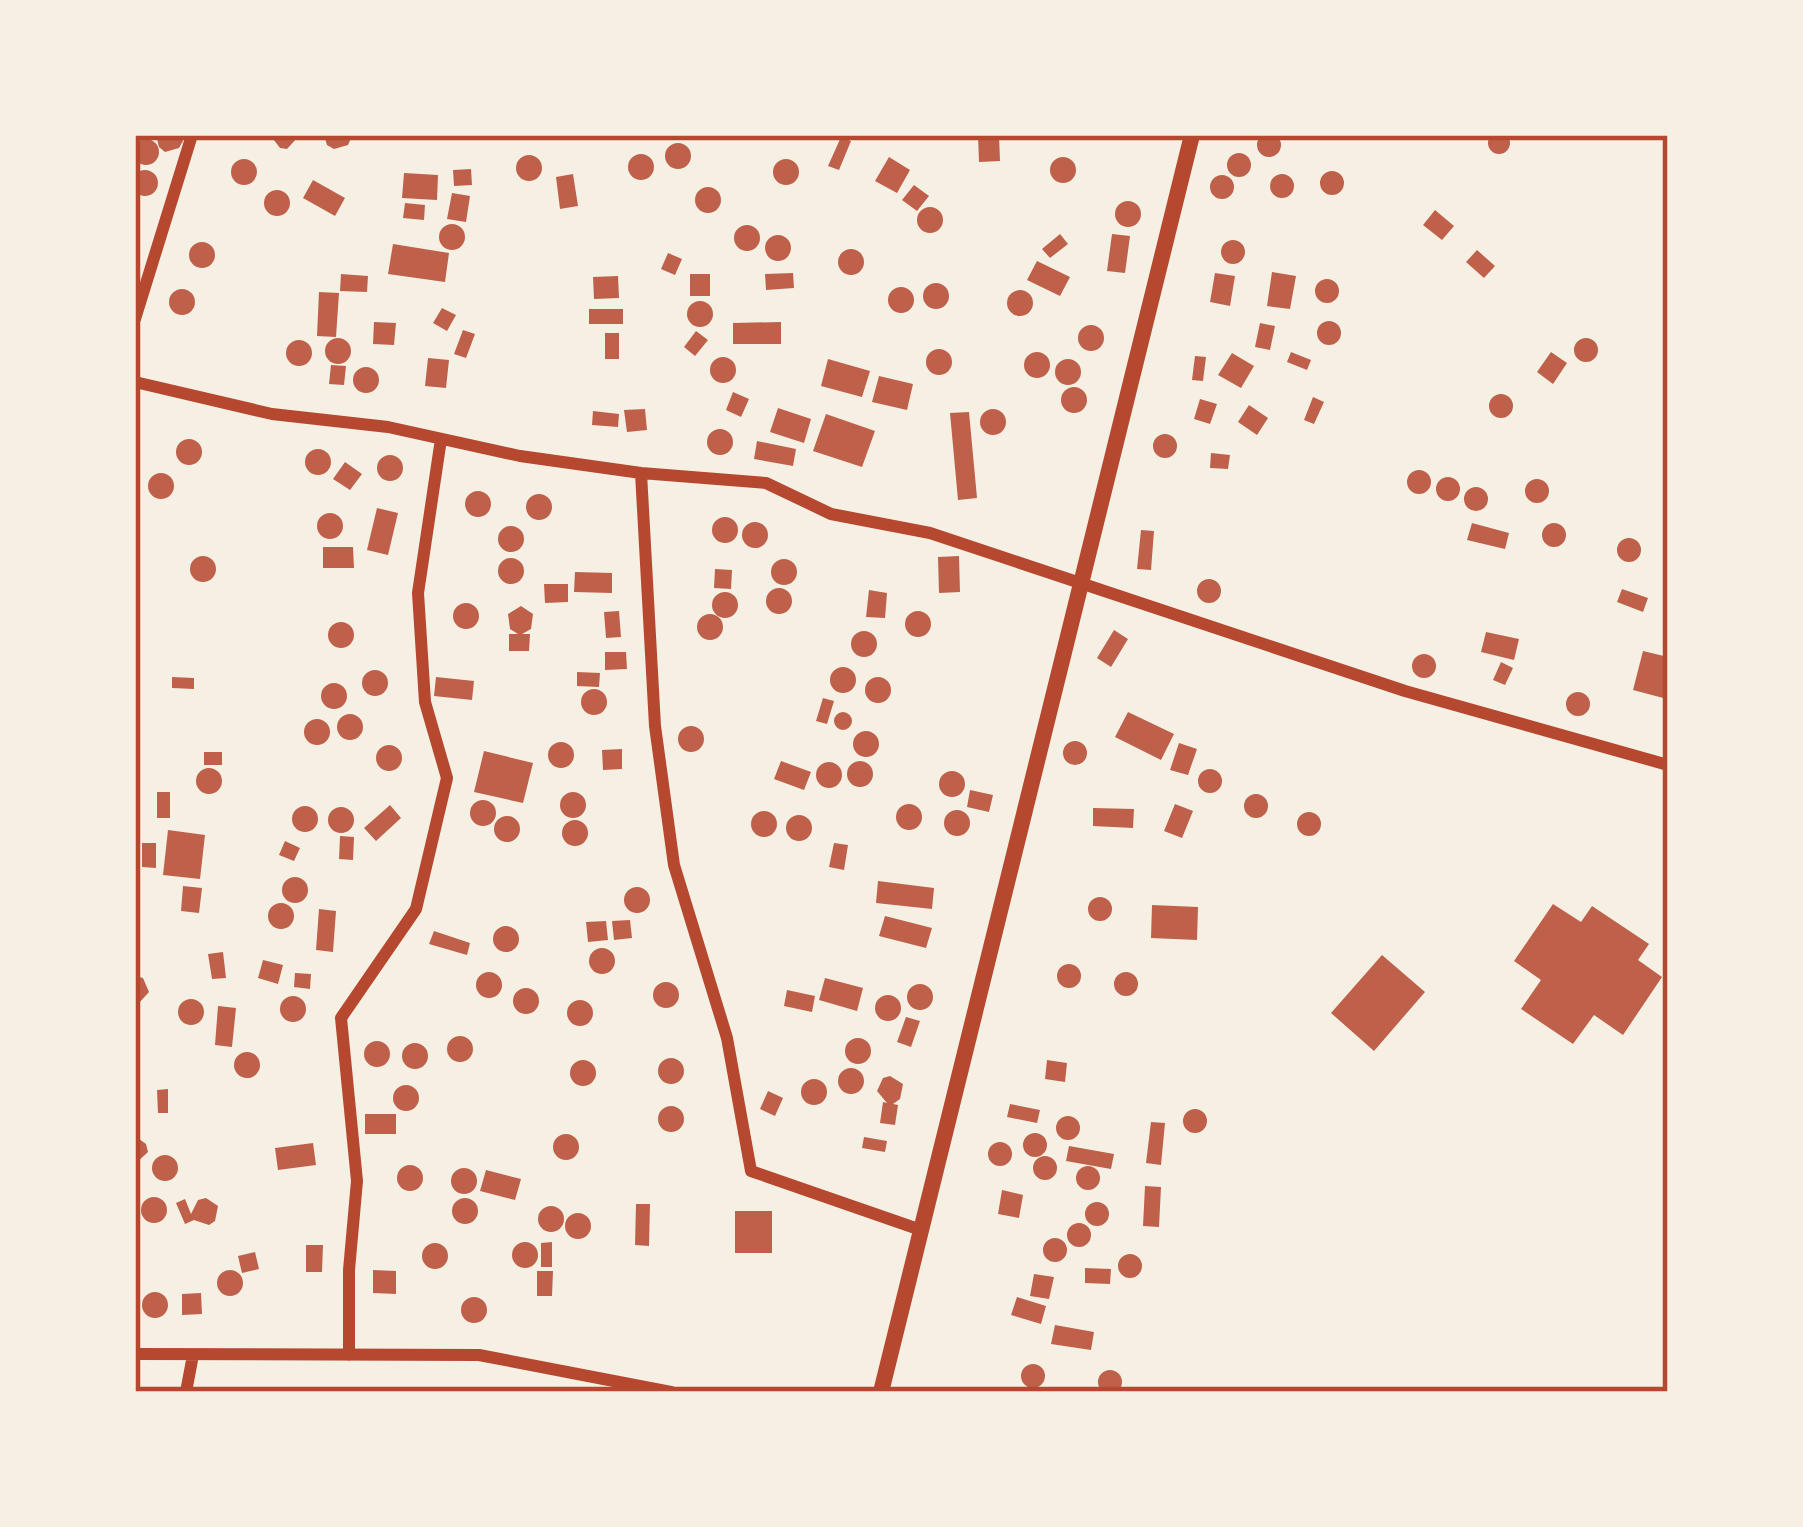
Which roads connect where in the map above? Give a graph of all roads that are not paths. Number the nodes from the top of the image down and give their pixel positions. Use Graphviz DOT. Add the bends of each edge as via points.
graph roads {
  1 [pos="192,135"];
  2 [pos="1192,135"];
  3 [pos="135,319"];
  4 [pos="135,382"];
  5 [pos="441,439"];
  6 [pos="641,473"];
  7 [pos="1080,584"];
  8 [pos="1668,765"];
  9 [pos="921,1230"];
  10 [pos="135,1354"];
  11 [pos="193,1355"];
  12 [pos="349,1355"];
  13 [pos="186,1392"];
  14 [pos="671,1392"];
  15 [pos="881,1392"];
  1 -- 3 [label="street"];
  2 -- 7 [label="street"];
  4 -- 5 [label="street" via="272,415"];
  5 -- 6 [label="street"];
  5 -- 12 [label="street" via="418,593 425,702 447,778 416,909 341,1018 357,1181"];
  6 -- 7 [label="street" via="766,483 830,514 930,533"];
  6 -- 9 [label="street" via="655,726 674,865 727,1038 751,1171"];
  7 -- 8 [label="street" via="1406,691"];
  7 -- 9 [label="street"];
  9 -- 15 [label="street"];
  10 -- 11 [label="street"];
  11 -- 12 [label="street"];
  11 -- 13 [label="street"];
  12 -- 14 [label="street" via="479,1355"];
}
